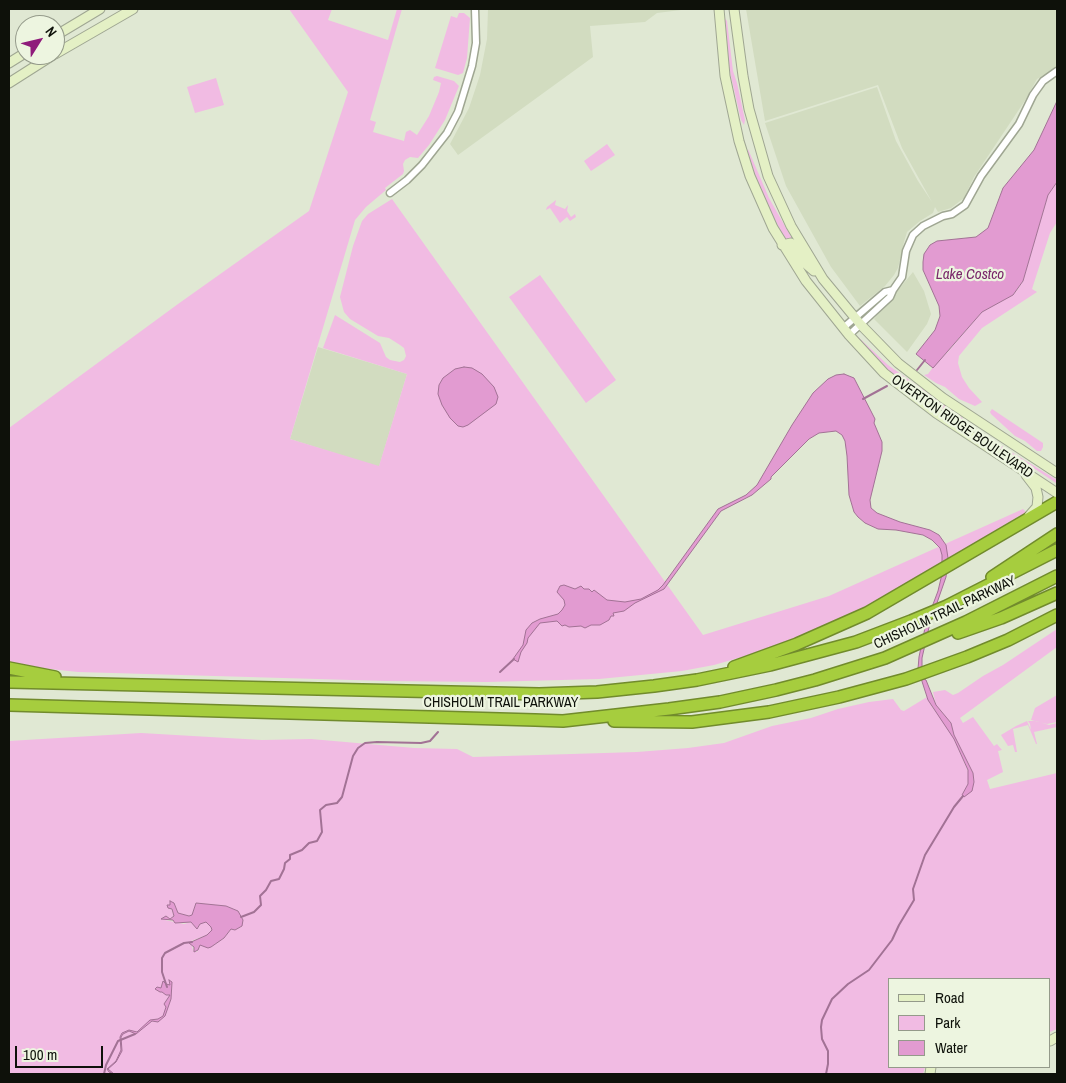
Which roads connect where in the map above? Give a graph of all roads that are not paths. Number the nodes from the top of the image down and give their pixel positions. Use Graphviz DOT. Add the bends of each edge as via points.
graph roads {
  1 [pos="100,9"];
  2 [pos="133,9"];
  3 [pos="475,9"];
  4 [pos="719,9"];
  5 [pos="734,9"];
  6 [pos="65,30"];
  7 [pos="65,48"];
  8 [pos="37,65"];
  9 [pos="1057,71"];
  10 [pos="9,83"];
  11 [pos="756,138"];
  12 [pos="740,141"];
  13 [pos="390,193"];
  14 [pos="782,245"];
  15 [pos="823,279"];
  16 [pos="857,321"];
  17 [pos="846,332"];
  18 [pos="1023,471"];
  19 [pos="1057,473"];
  20 [pos="1057,493"];
  21 [pos="1057,502"];
  22 [pos="1024,522"];
  23 [pos="1057,534"];
  24 [pos="1057,550"];
  25 [pos="1057,576"];
  26 [pos="1057,593"];
  27 [pos="947,606"];
  28 [pos="1057,615"];
  29 [pos="885,658"];
  30 [pos="9,668"];
  31 [pos="697,680"];
  32 [pos="9,682"];
  33 [pos="86,683"];
  34 [pos="9,705"];
  35 [pos="52,706"];
  36 [pos="9,710"];
  37 [pos="563,720"];
  1 -- 6 [label="street"];
  2 -- 7 [label="street"];
  3 -- 13 [label="street" via="476,44 458,112 422,165"];
  4 -- 12 [label="street, OVERTON RIDGE BOULEVARD" via="725,76"];
  5 -- 11 [label="street, OVERTON RIDGE BOULEVARD"];
  8 -- 10 [label="street"];
  9 -- 16 [label="street" via="1033,94 1020,124 980,176 965,205 912,235 902,277 890,297"];
  11 -- 12 [label="street"];
  11 -- 15 [label="street, OVERTON RIDGE BOULEVARD" via="781,207"];
  12 -- 14 [label="street, OVERTON RIDGE BOULEVARD" via="750,176"];
  14 -- 15 [label="street" via="791,243 806,264"];
  14 -- 17 [label="street, OVERTON RIDGE BOULEVARD"];
  15 -- 16 [label="street, OVERTON RIDGE BOULEVARD"];
  16 -- 17 [label="street"];
  16 -- 19 [label="street, OVERTON RIDGE BOULEVARD" via="889,355 925,384"];
  17 -- 18 [label="street, OVERTON RIDGE BOULEVARD" via="877,366 905,390"];
  18 -- 20 [label="street, OVERTON RIDGE BOULEVARD"];
  18 -- 22 [label="street" via="1036,488 1038,497 1037,507"];
  21 -- 22 [label="highway"];
  22 -- 31 [label="highway" via="866,613 797,644"];
  23 -- 27 [label="highway"];
  24 -- 27 [label="highway, CHISHOLM TRAIL PARKWAY"];
  25 -- 29 [label="highway, CHISHOLM TRAIL PARKWAY"];
  26 -- 29 [label="highway" via="1001,618"];
  27 -- 31 [label="highway, CHISHOLM TRAIL PARKWAY" via="856,642 790,661"];
  28 -- 37 [label="highway" via="1008,640 906,679 806,705 692,722"];
  29 -- 37 [label="highway, CHISHOLM TRAIL PARKWAY" via="776,690 720,702"];
  30 -- 33 [label="highway"];
  31 -- 33 [label="highway, CHISHOLM TRAIL PARKWAY" via="597,692 539,694"];
  32 -- 33 [label="highway, CHISHOLM TRAIL PARKWAY"];
  34 -- 35 [label="highway, CHISHOLM TRAIL PARKWAY"];
  35 -- 36 [label="highway"];
  35 -- 37 [label="highway, CHISHOLM TRAIL PARKWAY"];
}
